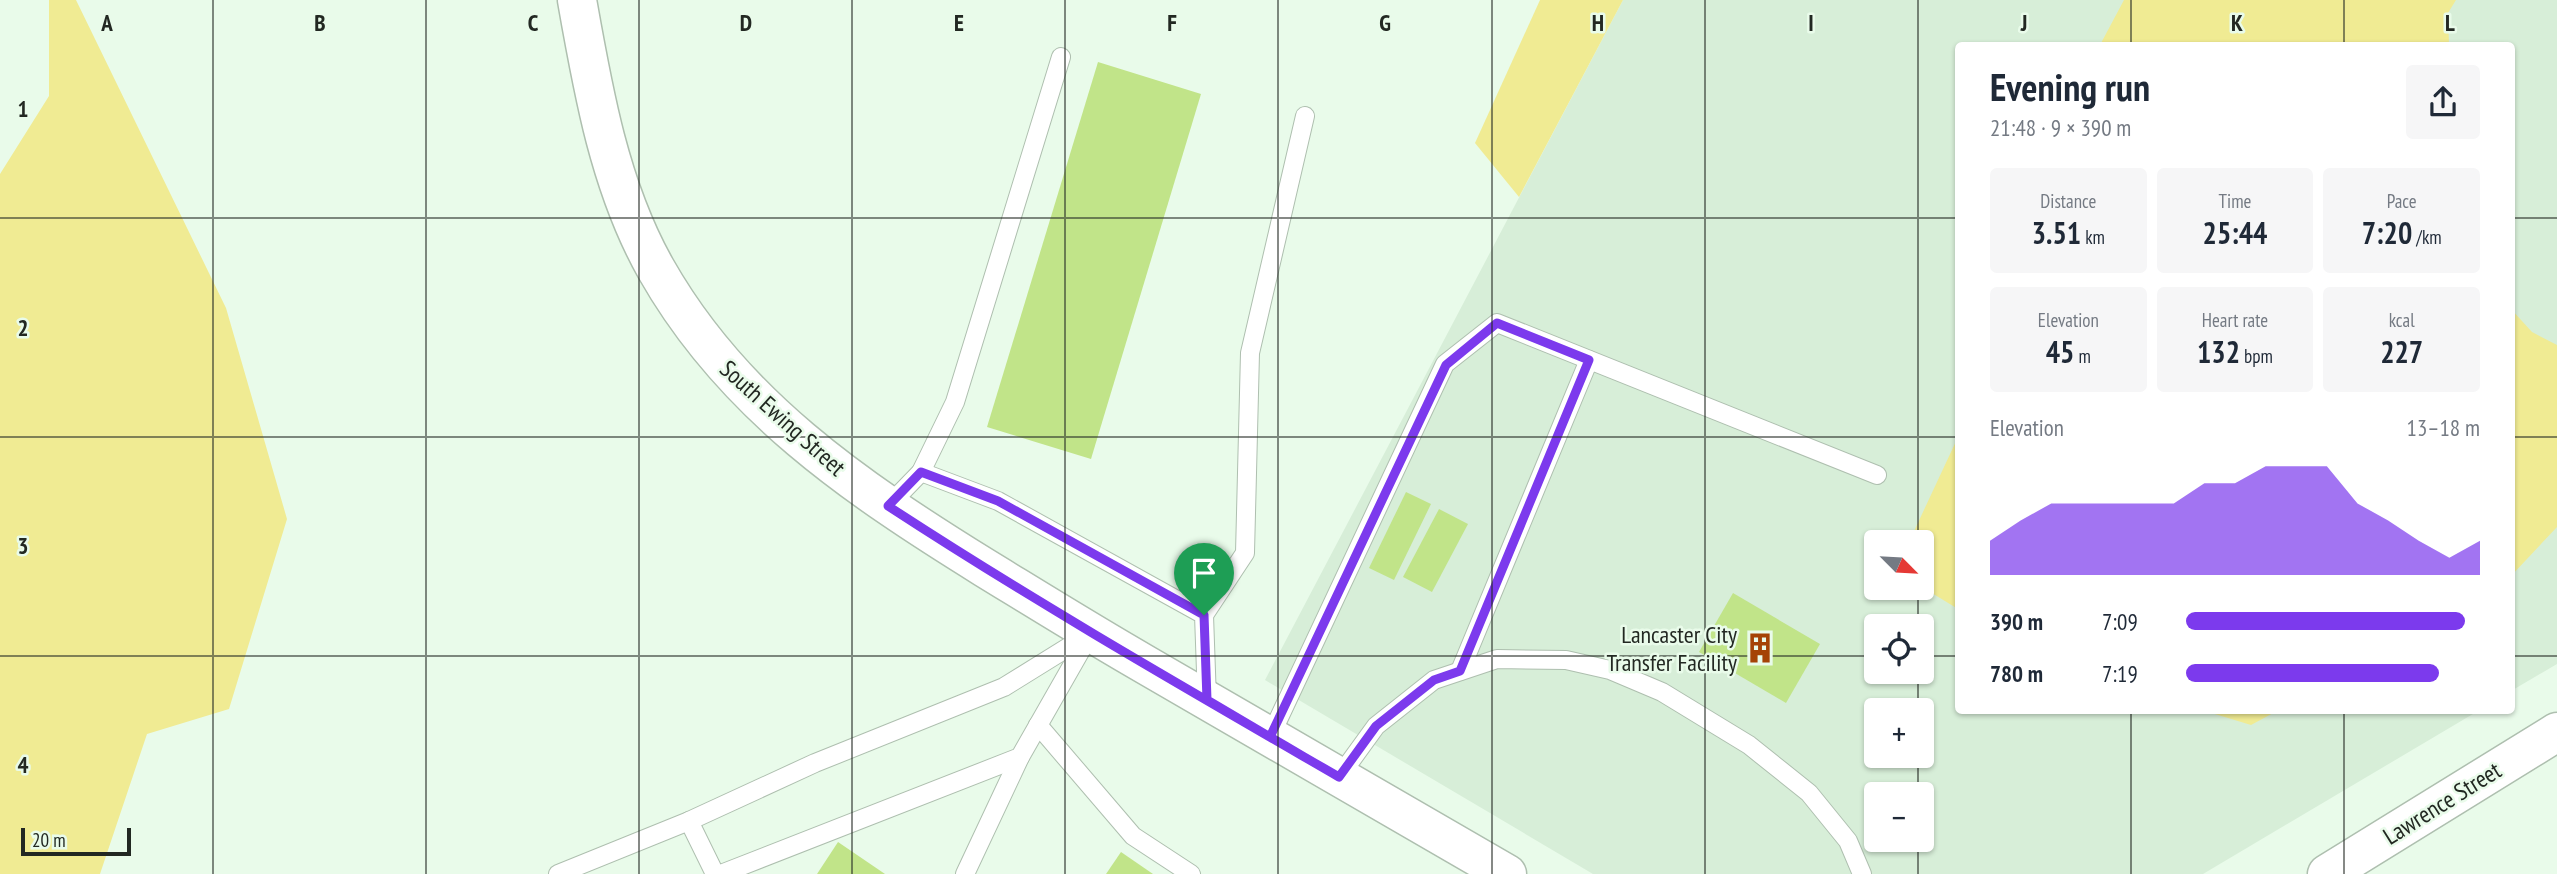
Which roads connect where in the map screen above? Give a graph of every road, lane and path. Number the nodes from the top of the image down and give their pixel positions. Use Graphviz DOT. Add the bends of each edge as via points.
graph roads {
  1 [pos="577,0"];
  2 [pos="1061,57"];
  3 [pos="1306,116"];
  4 [pos="1589,360"];
  5 [pos="921,472"];
  6 [pos="1877,475"];
  7 [pos="888,506"];
  8 [pos="1204,615"];
  9 [pos="1091,633"];
  10 [pos="1460,671"];
  11 [pos="1207,700"];
  12 [pos="1038,725"];
  13 [pos="2557,732"];
  14 [pos="1270,737"];
  15 [pos="1020,757"];
  16 [pos="1339,777"];
  17 [pos="689,821"];
  18 [pos="558,874"];
  19 [pos="715,874"];
  20 [pos="721,874"];
  21 [pos="965,874"];
  22 [pos="1191,874"];
  23 [pos="1507,874"];
  24 [pos="1861,874"];
  25 [pos="2328,874"];
  1 -- 7 [label="street, South Ewing Street" via="601,121 620,187 656,269 715,357 751,396 802,443"];
  2 -- 5 [label="lane" via="955,402"];
  3 -- 8 [label="lane" via="1250,354 1245,553"];
  4 -- 6 [label="lane"];
  4 -- 10 [label="lane"];
  4 -- 14 [label="lane" via="1497,323 1446,365"];
  5 -- 7 [label="lane"];
  5 -- 8 [label="lane" via="998,501"];
  7 -- 9 [label="street, South Ewing Street"];
  8 -- 11 [label="lane"];
  9 -- 11 [label="street, South Ewing Street"];
  9 -- 12 [label="lane"];
  9 -- 17 [label="lane" via="1004,687 815,763"];
  10 -- 16 [label="lane" via="1434,680 1376,726"];
  10 -- 24 [label="lane" via="1497,659 1566,660 1610,670 1662,692 1749,745 1809,793 1848,841"];
  11 -- 14 [label="street, South Ewing Street"];
  12 -- 15 [label="lane"];
  12 -- 22 [label="lane" via="1133,836"];
  13 -- 25 [label="street, Lawrence Street"];
  14 -- 16 [label="street, South Ewing Street"];
  15 -- 20 [label="lane"];
  15 -- 21 [label="lane"];
  16 -- 23 [label="street, South Ewing Street"];
  17 -- 18 [label="lane"];
  17 -- 19 [label="lane"];
}
